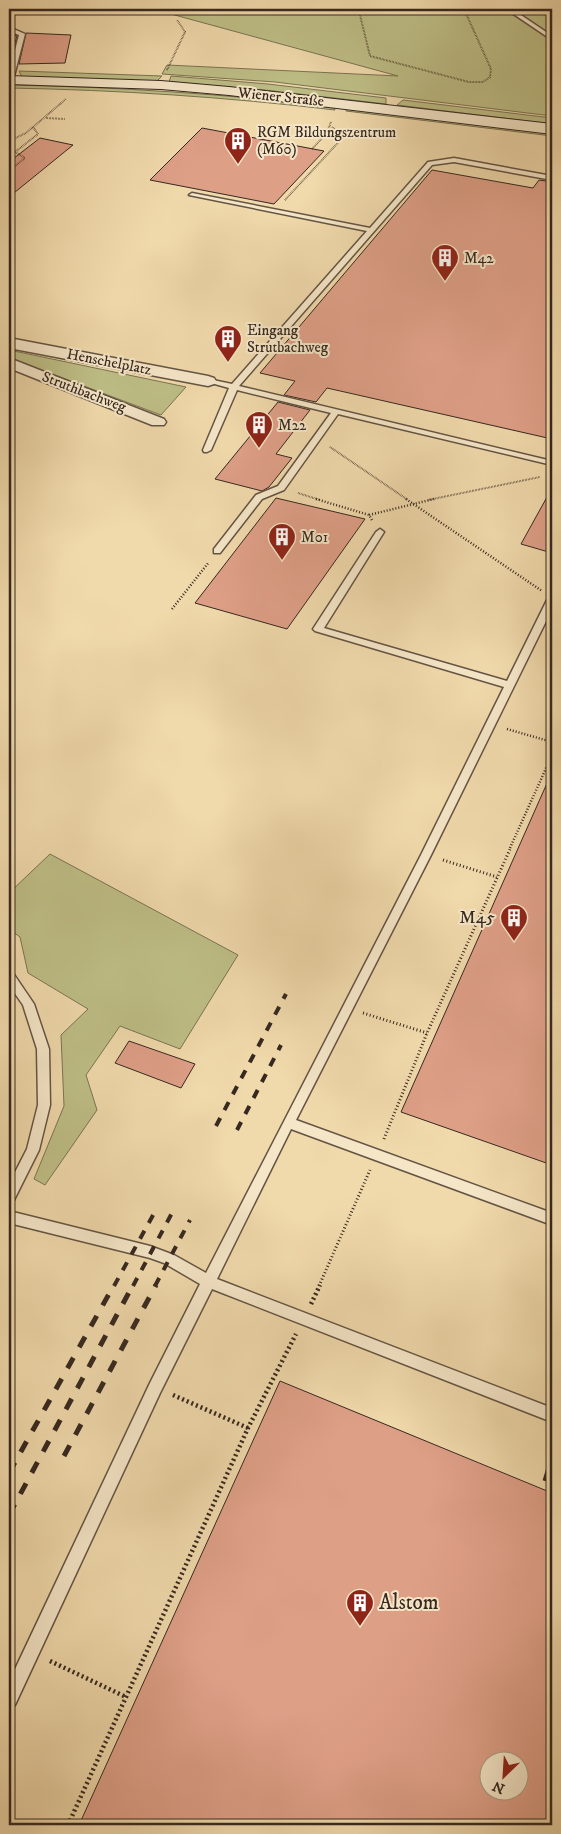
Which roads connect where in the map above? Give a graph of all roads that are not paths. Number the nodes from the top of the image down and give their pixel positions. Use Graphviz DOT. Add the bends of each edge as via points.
graph roads {
  1 [pos="509,9"];
  2 [pos="9,29"];
  3 [pos="552,38"];
  4 [pos="10,80"];
  5 [pos="552,129"];
  6 [pos="552,178"];
  7 [pos="192,195"];
  8 [pos="371,230"];
  9 [pos="9,343"];
  10 [pos="9,363"];
  11 [pos="208,381"];
  12 [pos="234,387"];
  13 [pos="336,411"];
  14 [pos="158,422"];
  15 [pos="207,450"];
  16 [pos="552,463"];
  17 [pos="380,532"];
  18 [pos="217,551"];
  19 [pos="548,596"];
  20 [pos="510,685"];
  21 [pos="9,976"];
  22 [pos="288,1123"];
  23 [pos="9,1196"];
  24 [pos="9,1217"];
  25 [pos="552,1219"];
  26 [pos="209,1282"];
  27 [pos="552,1416"];
  28 [pos="9,1699"];
  1 -- 3 [label="lane"];
  2 -- 4 [label="lane" via="22,34"];
  4 -- 5 [label="main road, Wiener Straße" via="161,85"];
  6 -- 8 [label="lane" via="454,160 430,163"];
  7 -- 8 [label="lane"];
  8 -- 12 [label="lane"];
  9 -- 11 [label="street, Henschelplatz"];
  10 -- 14 [label="street, Struthbachweg"];
  11 -- 12 [label="lane"];
  12 -- 13 [label="lane"];
  12 -- 15 [label="lane"];
  13 -- 16 [label="lane"];
  13 -- 18 [label="lane" via="281,488 259,497"];
  17 -- 20 [label="lane" via="318,630"];
  19 -- 20 [label="lane"];
  20 -- 22 [label="lane"];
  21 -- 23 [label="lane" via="28,1004 43,1049 44,1105 34,1150"];
  22 -- 25 [label="lane"];
  22 -- 26 [label="lane"];
  24 -- 26 [label="lane" via="135,1247 169,1259"];
  26 -- 27 [label="lane"];
  26 -- 28 [label="lane"];
}
